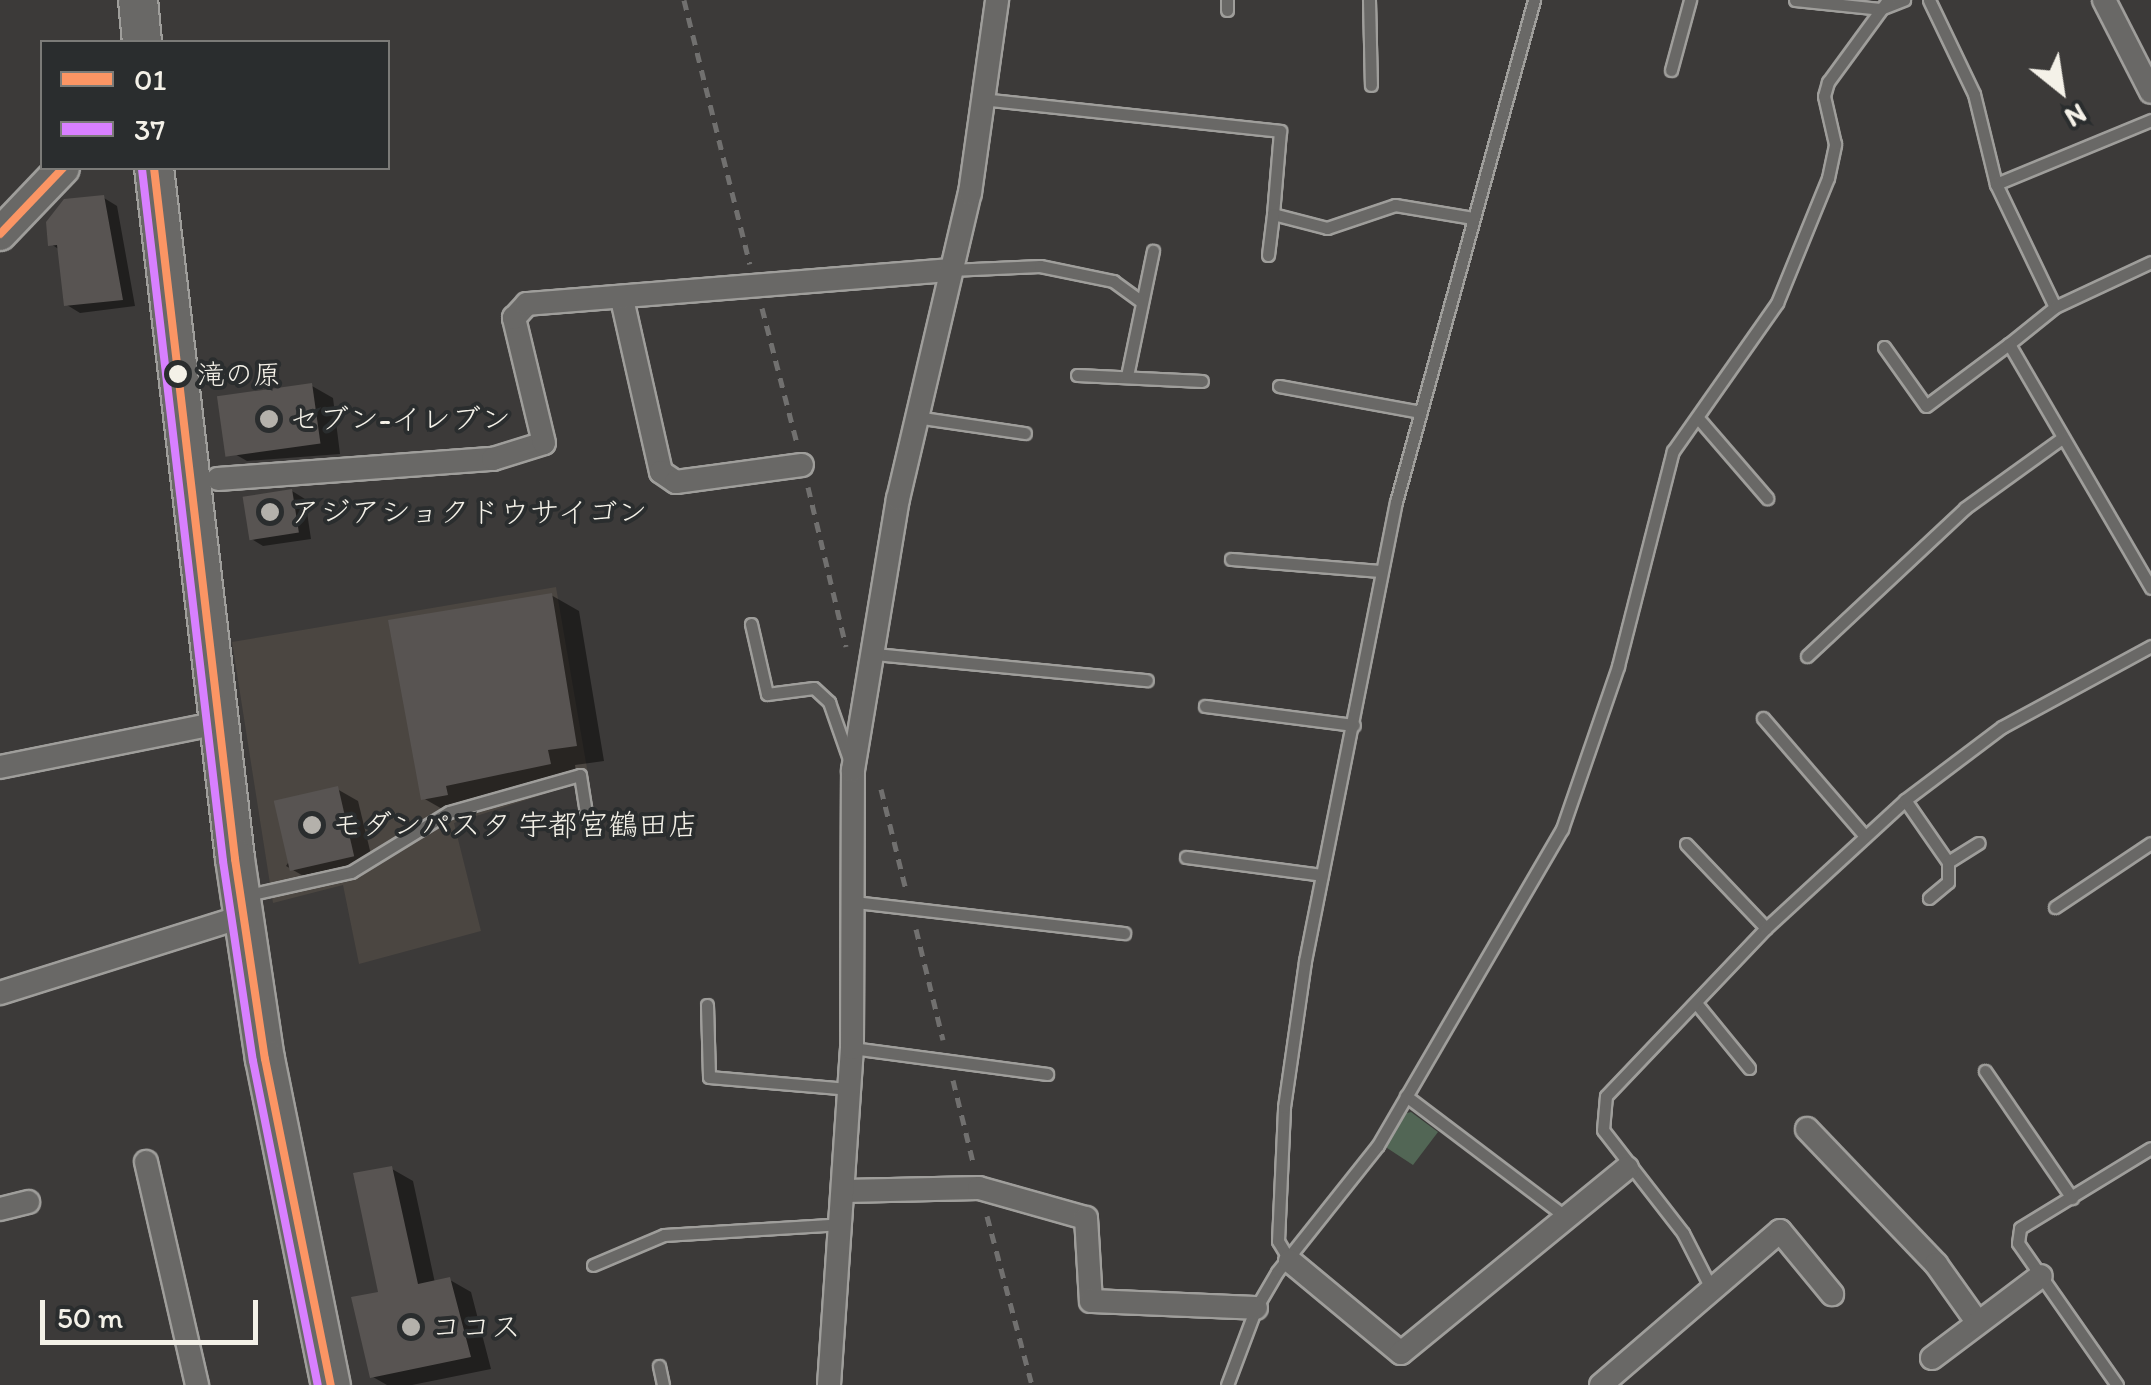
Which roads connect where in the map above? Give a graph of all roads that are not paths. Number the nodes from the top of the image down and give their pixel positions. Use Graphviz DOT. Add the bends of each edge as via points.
graph roads {
  1 [pos="138,0"];
  2 [pos="996,0"];
  3 [pos="1369,0"];
  4 [pos="1534,0"];
  5 [pos="1690,0"];
  6 [pos="1795,0"];
  7 [pos="1904,0"];
  8 [pos="1929,0"];
  9 [pos="2104,0"];
  10 [pos="1884,4"];
  11 [pos="142,40"];
  12 [pos="1671,70"];
  13 [pos="1371,84"];
  14 [pos="2151,92"];
  15 [pos="982,100"];
  16 [pos="2151,120"];
  17 [pos="61,170"];
  18 [pos="154,170"];
  19 [pos="1996,184"];
  20 [pos="1274,214"];
  21 [pos="1473,218"];
  22 [pos="0,234"];
  23 [pos="1153,251"];
  24 [pos="1268,255"];
  25 [pos="2151,262"];
  26 [pos="950,270"];
  27 [pos="622,299"];
  28 [pos="1141,301"];
  29 [pos="2055,306"];
  30 [pos="2010,344"];
  31 [pos="1884,347"];
  32 [pos="1077,375"];
  33 [pos="1128,376"];
  34 [pos="1202,381"];
  35 [pos="1279,386"];
  36 [pos="1421,412"];
  37 [pos="916,417"];
  38 [pos="1698,418"];
  39 [pos="1025,433"];
  40 [pos="2062,438"];
  41 [pos="802,465"];
  42 [pos="218,478"];
  43 [pos="1767,498"];
  44 [pos="1231,559"];
  45 [pos="1381,571"];
  46 [pos="2151,588"];
  47 [pos="751,624"];
  48 [pos="2151,646"];
  49 [pos="875,654"];
  50 [pos="1807,656"];
  51 [pos="1147,680"];
  52 [pos="1205,706"];
  53 [pos="1763,718"];
  54 [pos="218,724"];
  55 [pos="1354,725"];
  56 [pos="0,766"];
  57 [pos="853,770"];
  58 [pos="1906,800"];
  59 [pos="586,813"];
  60 [pos="1864,835"];
  61 [pos="1979,843"];
  62 [pos="2151,843"];
  63 [pos="1686,844"];
  64 [pos="1186,857"];
  65 [pos="1948,862"];
  66 [pos="1322,875"];
  67 [pos="1928,898"];
  68 [pos="855,902"];
  69 [pos="242,906"];
  70 [pos="2054,906"];
  71 [pos="1766,928"];
  72 [pos="1124,932"];
  73 [pos="0,993"];
  74 [pos="1696,1003"];
  75 [pos="707,1005"];
  76 [pos="852,1048"];
  77 [pos="1749,1068"];
  78 [pos="1985,1071"];
  79 [pos="1047,1074"];
  80 [pos="850,1089"];
  81 [pos="1406,1096"];
  82 [pos="1807,1129"];
  83 [pos="2151,1148"];
  84 [pos="146,1162"];
  85 [pos="1627,1168"];
  86 [pos="845,1190"];
  87 [pos="2072,1198"];
  88 [pos="28,1202"];
  89 [pos="0,1209"];
  90 [pos="1567,1218"];
  91 [pos="842,1224"];
  92 [pos="1290,1261"];
  93 [pos="593,1265"];
  94 [pos="2041,1276"];
  95 [pos="1712,1290"];
  96 [pos="1832,1294"];
  97 [pos="1256,1308"];
  98 [pos="1978,1323"];
  99 [pos="1932,1358"];
  100 [pos="659,1366"];
  101 [pos="197,1385"];
  102 [pos="331,1385"];
  103 [pos="663,1385"];
  104 [pos="829,1385"];
  105 [pos="1227,1385"];
  106 [pos="1600,1385"];
  107 [pos="2117,1385"];
  1 -- 11 [label="main road"];
  2 -- 15 [label="street"];
  3 -- 13 [label="lane"];
  4 -- 21 [label="lane"];
  5 -- 12 [label="lane"];
  6 -- 10 [label="lane"];
  7 -- 10 [label="lane"];
  8 -- 19 [label="lane" via="1974,94"];
  9 -- 14 [label="street"];
  10 -- 38 [label="lane" via="1828,82 1824,96 1834,144 1828,178 1777,303"];
  15 -- 20 [label="lane" via="1280,131"];
  15 -- 26 [label="street" via="970,193"];
  16 -- 19 [label="lane"];
  17 -- 22 [label="street"];
  18 -- 54 [label="main road"];
  19 -- 29 [label="lane"];
  20 -- 21 [label="lane" via="1327,228 1395,205"];
  20 -- 24 [label="lane"];
  21 -- 36 [label="lane"];
  23 -- 28 [label="lane"];
  25 -- 29 [label="lane"];
  26 -- 27 [label="street"];
  26 -- 28 [label="lane" via="1040,266 1113,281"];
  26 -- 37 [label="street"];
  27 -- 41 [label="street" via="661,472 676,482"];
  27 -- 42 [label="street" via="527,304 514,318 544,443 493,459"];
  28 -- 33 [label="lane"];
  29 -- 30 [label="lane"];
  30 -- 31 [label="lane" via="1926,406"];
  30 -- 40 [label="lane"];
  32 -- 33 [label="lane"];
  33 -- 34 [label="lane"];
  35 -- 36 [label="lane"];
  36 -- 45 [label="lane"];
  37 -- 39 [label="lane"];
  37 -- 49 [label="street" via="882,576"];
  38 -- 43 [label="lane"];
  38 -- 81 [label="lane" via="1674,451 1582,786 1528,892"];
  40 -- 46 [label="lane"];
  40 -- 50 [label="lane" via="1965,508"];
  44 -- 45 [label="lane"];
  45 -- 55 [label="lane"];
  47 -- 57 [label="lane" via="767,694 814,688 822,695"];
  48 -- 58 [label="lane" via="2002,727"];
  49 -- 51 [label="lane"];
  49 -- 57 [label="street"];
  52 -- 55 [label="lane"];
  53 -- 60 [label="lane"];
  54 -- 56 [label="street"];
  54 -- 69 [label="main road"];
  55 -- 66 [label="lane"];
  57 -- 68 [label="street"];
  58 -- 60 [label="lane"];
  58 -- 65 [label="lane"];
  59 -- 69 [label="lane" via="580,775 450,812 352,872"];
  60 -- 71 [label="lane"];
  61 -- 65 [label="lane"];
  62 -- 70 [label="lane"];
  63 -- 71 [label="lane"];
  64 -- 66 [label="lane"];
  65 -- 67 [label="lane" via="1948,882"];
  66 -- 92 [label="lane" via="1284,1106 1278,1241"];
  68 -- 72 [label="lane"];
  68 -- 76 [label="street"];
  69 -- 73 [label="street"];
  69 -- 102 [label="main road" via="269,1079"];
  71 -- 74 [label="lane"];
  74 -- 77 [label="lane"];
  74 -- 85 [label="lane" via="1606,1096 1603,1130"];
  75 -- 80 [label="lane" via="709,1077"];
  76 -- 79 [label="lane"];
  76 -- 80 [label="street"];
  78 -- 87 [label="lane"];
  80 -- 86 [label="street"];
  81 -- 90 [label="lane"];
  81 -- 92 [label="lane" via="1378,1145"];
  82 -- 98 [label="street" via="1936,1264"];
  83 -- 87 [label="lane"];
  84 -- 101 [label="street"];
  85 -- 90 [label="street"];
  85 -- 95 [label="lane" via="1683,1233"];
  86 -- 91 [label="street"];
  86 -- 97 [label="street" via="980,1188 1086,1218 1091,1301"];
  87 -- 94 [label="lane" via="2020,1228 2018,1243"];
  88 -- 89 [label="street"];
  90 -- 92 [label="street" via="1401,1354"];
  91 -- 93 [label="lane" via="664,1235"];
  91 -- 104 [label="street"];
  92 -- 97 [label="lane"];
  94 -- 98 [label="street"];
  94 -- 107 [label="lane"];
  95 -- 96 [label="street" via="1780,1231"];
  95 -- 106 [label="street"];
  97 -- 105 [label="lane"];
  98 -- 99 [label="street"];
  100 -- 103 [label="lane"];
}
